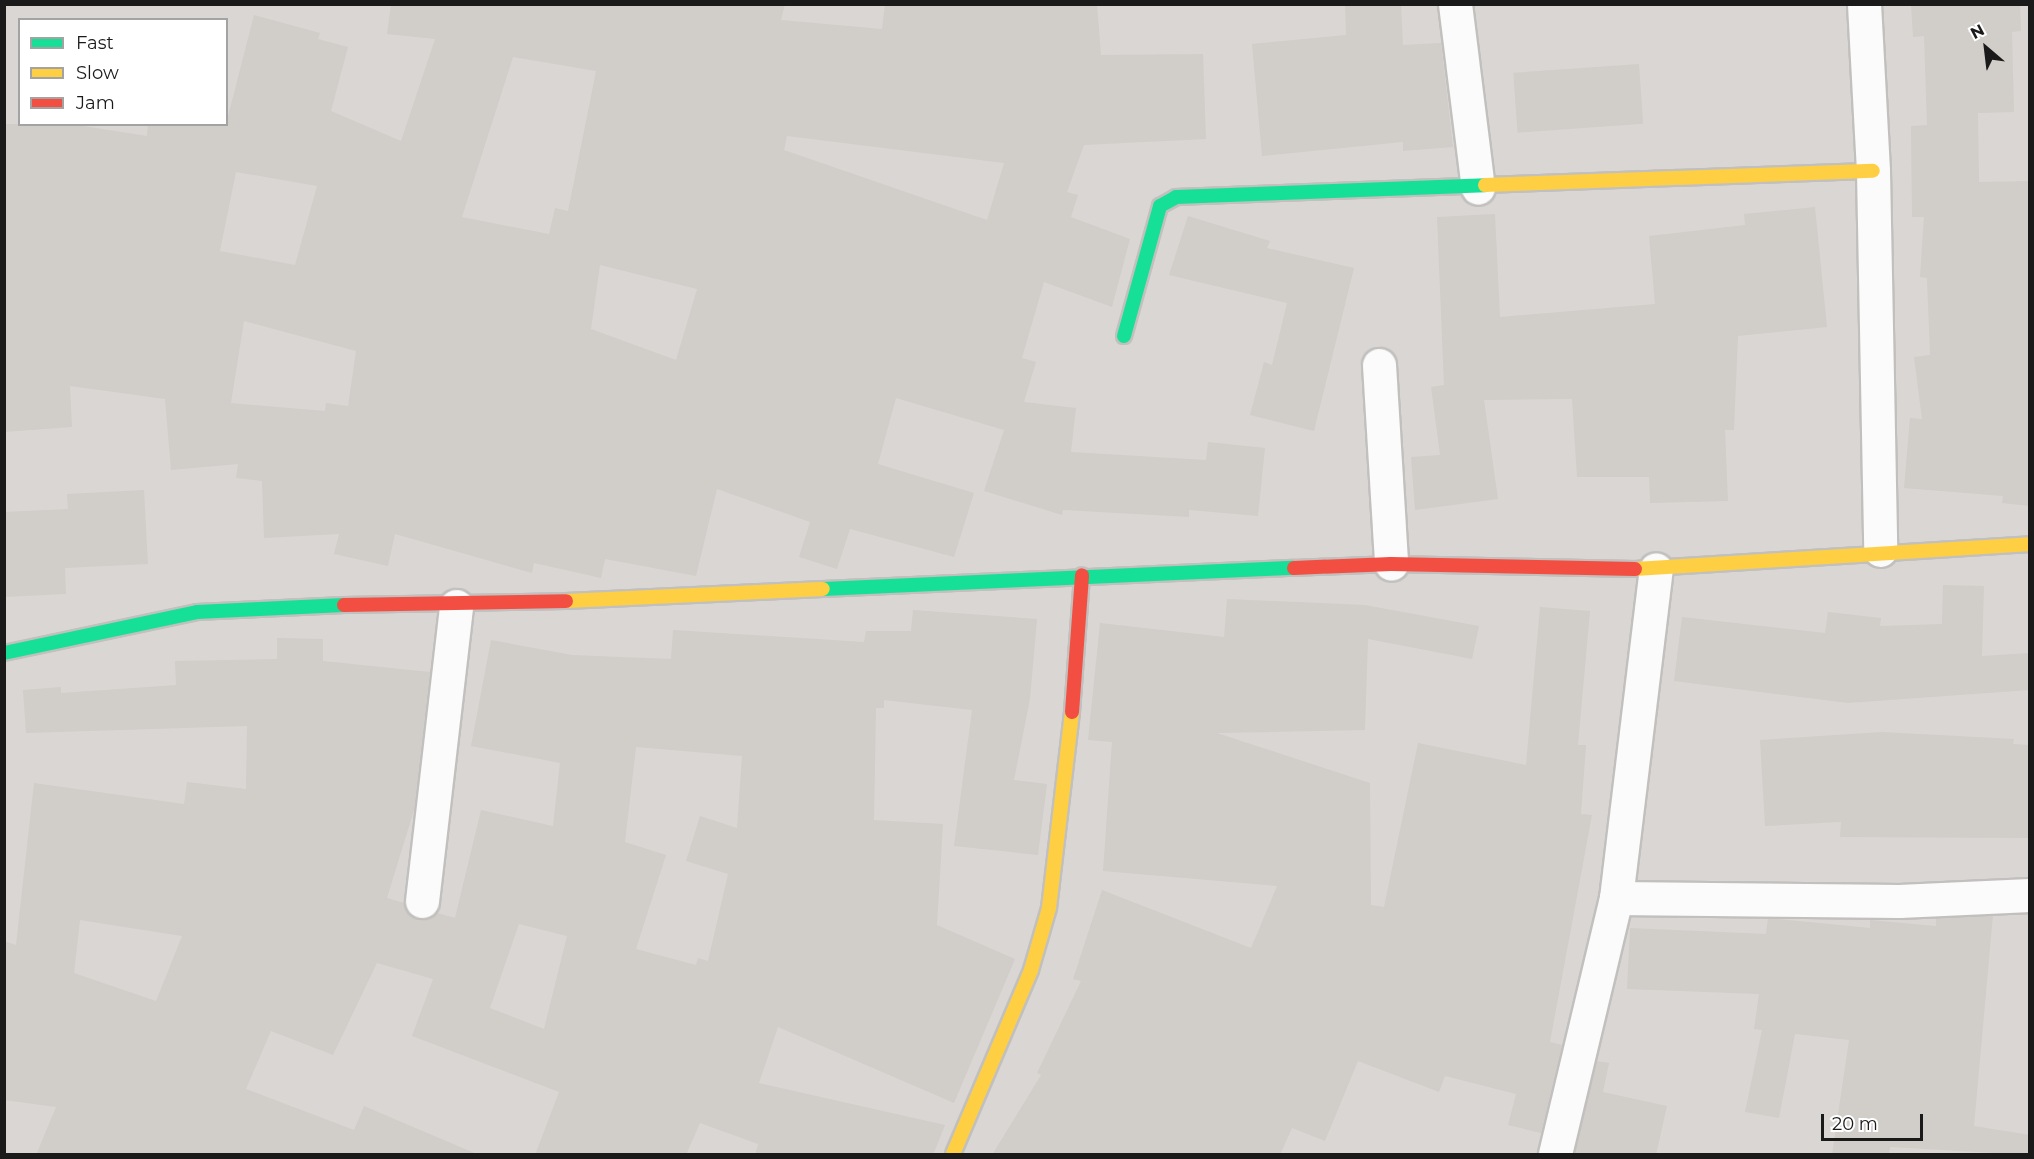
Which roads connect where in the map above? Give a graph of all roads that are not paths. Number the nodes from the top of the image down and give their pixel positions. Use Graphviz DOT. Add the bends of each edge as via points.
graph roads {
  1 [pos="1455,4"];
  2 [pos="1864,4"];
  3 [pos="1873,171"];
  4 [pos="1478,188"];
  5 [pos="1125,336"];
  6 [pos="1379,365"];
  7 [pos="2030,544"];
  8 [pos="1880,550"];
  9 [pos="1391,564"];
  10 [pos="1656,569"];
  11 [pos="1082,575"];
  12 [pos="456,606"];
  13 [pos="4,653"];
  14 [pos="2030,895"];
  15 [pos="1616,898"];
  16 [pos="422,901"];
  17 [pos="953,1155"];
  18 [pos="1555,1155"];
  1 -- 4 [label="street"];
  2 -- 3 [label="street"];
  3 -- 4 [label="main road"];
  3 -- 8 [label="street"];
  4 -- 5 [label="main road" via="1176,197 1160,206"];
  6 -- 9 [label="street"];
  7 -- 8 [label="main road"];
  8 -- 10 [label="main road"];
  9 -- 10 [label="main road"];
  9 -- 11 [label="main road"];
  10 -- 15 [label="street"];
  11 -- 12 [label="main road"];
  11 -- 17 [label="main road" via="1064,814 1049,908 1031,970"];
  12 -- 13 [label="main road" via="274,604 208,611"];
  12 -- 16 [label="street"];
  14 -- 15 [label="street" via="1899,901"];
  15 -- 18 [label="street"];
}
